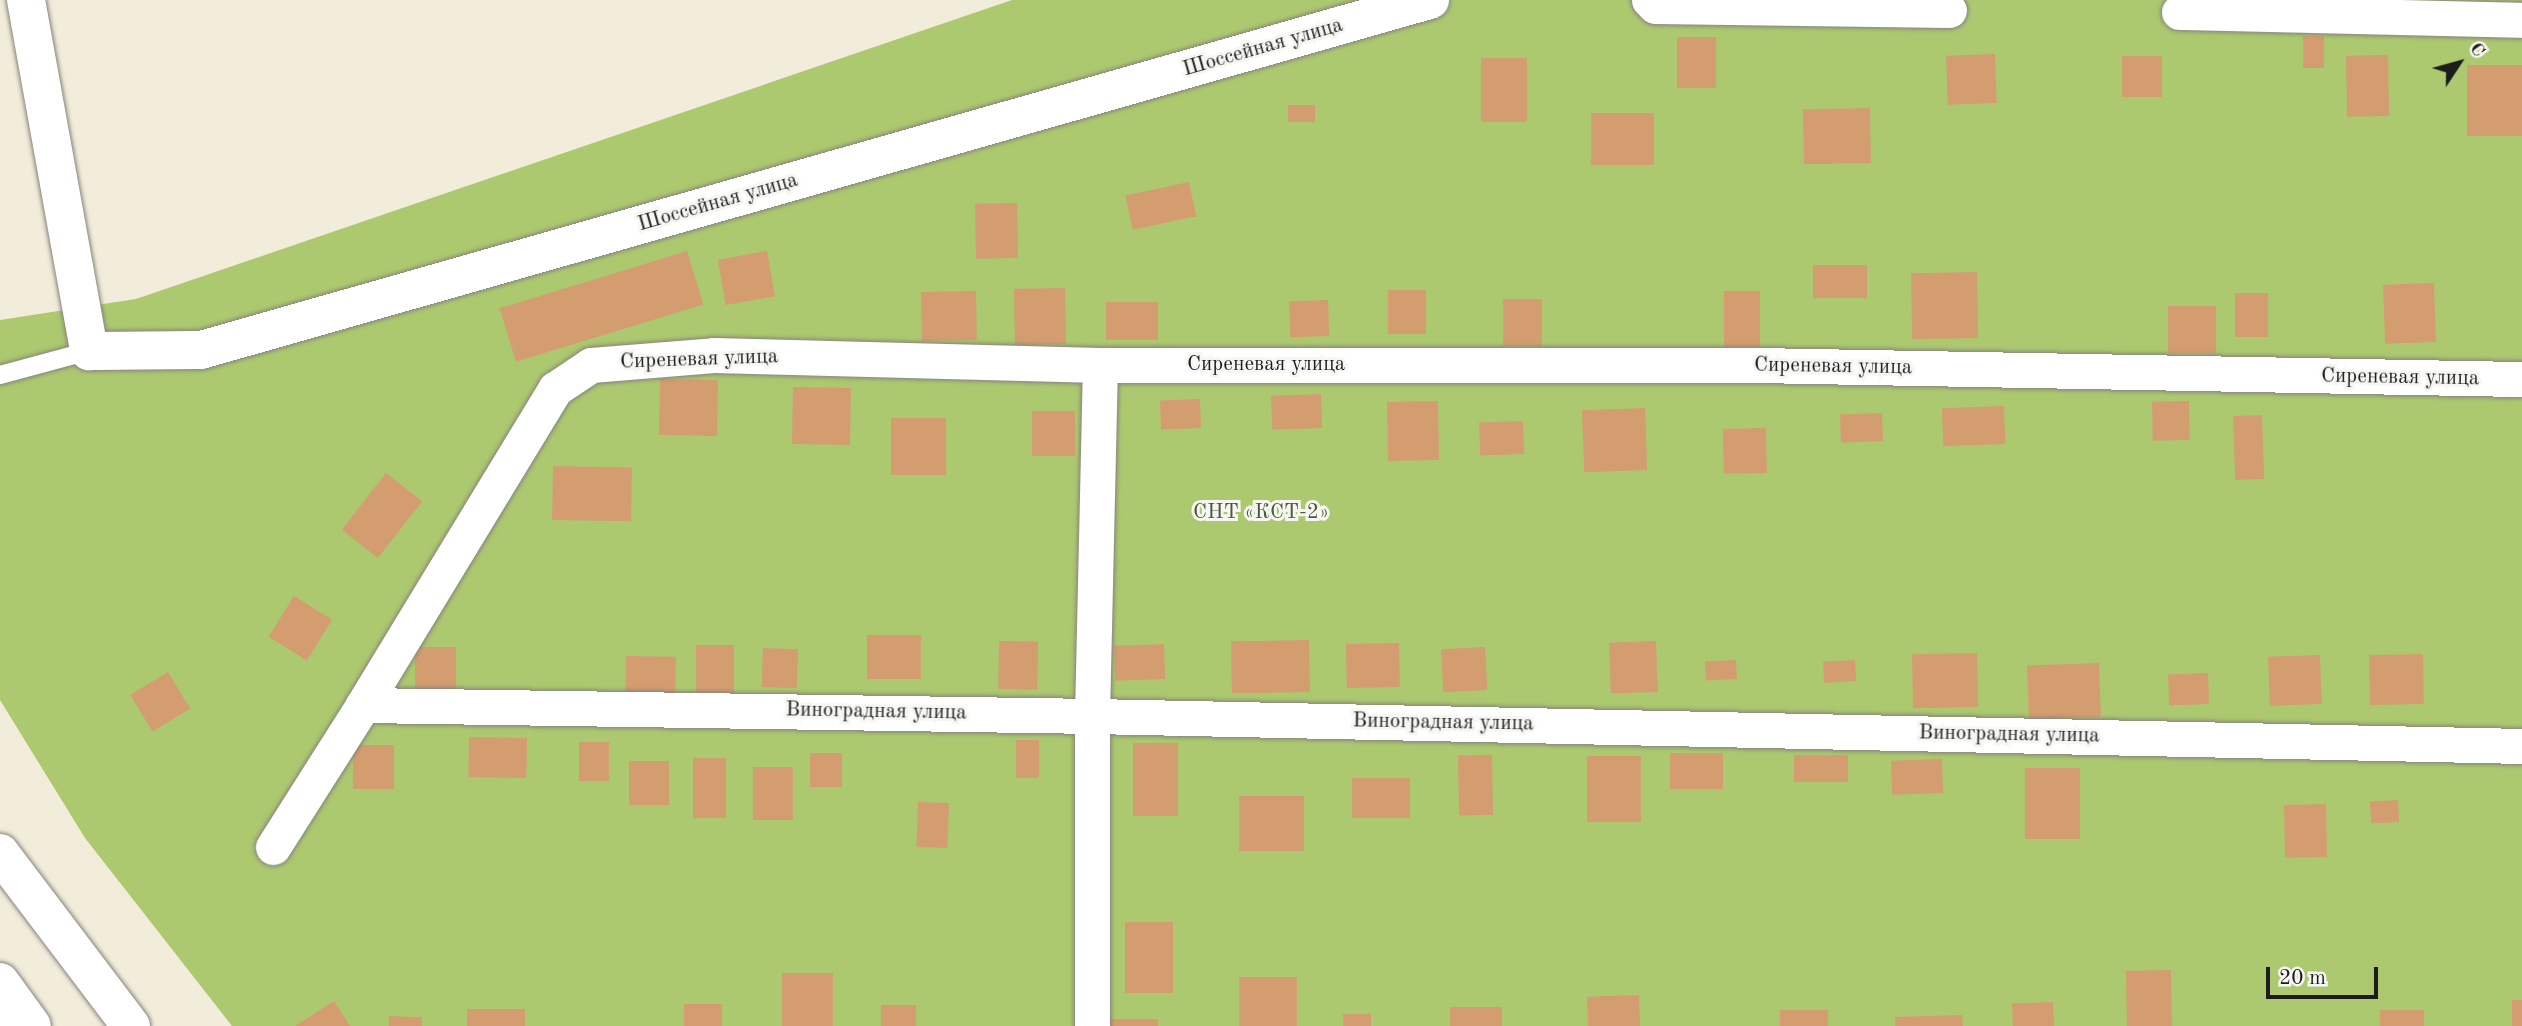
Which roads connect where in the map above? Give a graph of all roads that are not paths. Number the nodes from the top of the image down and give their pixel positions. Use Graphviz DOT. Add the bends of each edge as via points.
graph roads {
  1 [pos="26,0"];
  2 [pos="1430,0"];
  3 [pos="1648,0"];
  4 [pos="1949,10"];
  5 [pos="2179,12"];
  6 [pos="2522,20"];
  7 [pos="89,351"];
  8 [pos="1100,365"];
  9 [pos="0,375"];
  10 [pos="2522,379"];
  11 [pos="363,705"];
  12 [pos="1092,716"];
  13 [pos="2522,746"];
  14 [pos="272,847"];
  15 [pos="0,853"];
  16 [pos="0,982"];
  17 [pos="0,1021"];
  18 [pos="5,1026"];
  19 [pos="32,1026"];
  20 [pos="131,1026"];
  21 [pos="1092,1026"];
  1 -- 7 [label="main road"];
  2 -- 7 [label="main road, Шоссейная улица" via="201,349"];
  3 -- 4 [label="street" via="1655,6"];
  5 -- 6 [label="street"];
  7 -- 9 [label="lane, Шоссейная улица"];
  8 -- 10 [label="street, Сиреневая улица" via="1756,365"];
  8 -- 11 [label="street, Сиреневая улица" via="714,355 591,365 555,389"];
  8 -- 12 [label="street"];
  11 -- 12 [label="street, Виноградная улица"];
  11 -- 14 [label="street, Сиреневая улица"];
  12 -- 13 [label="street, Виноградная улица"];
  12 -- 21 [label="street"];
  15 -- 20 [label="main road"];
  16 -- 19 [label="main road"];
  17 -- 18 [label="main road"];
}
